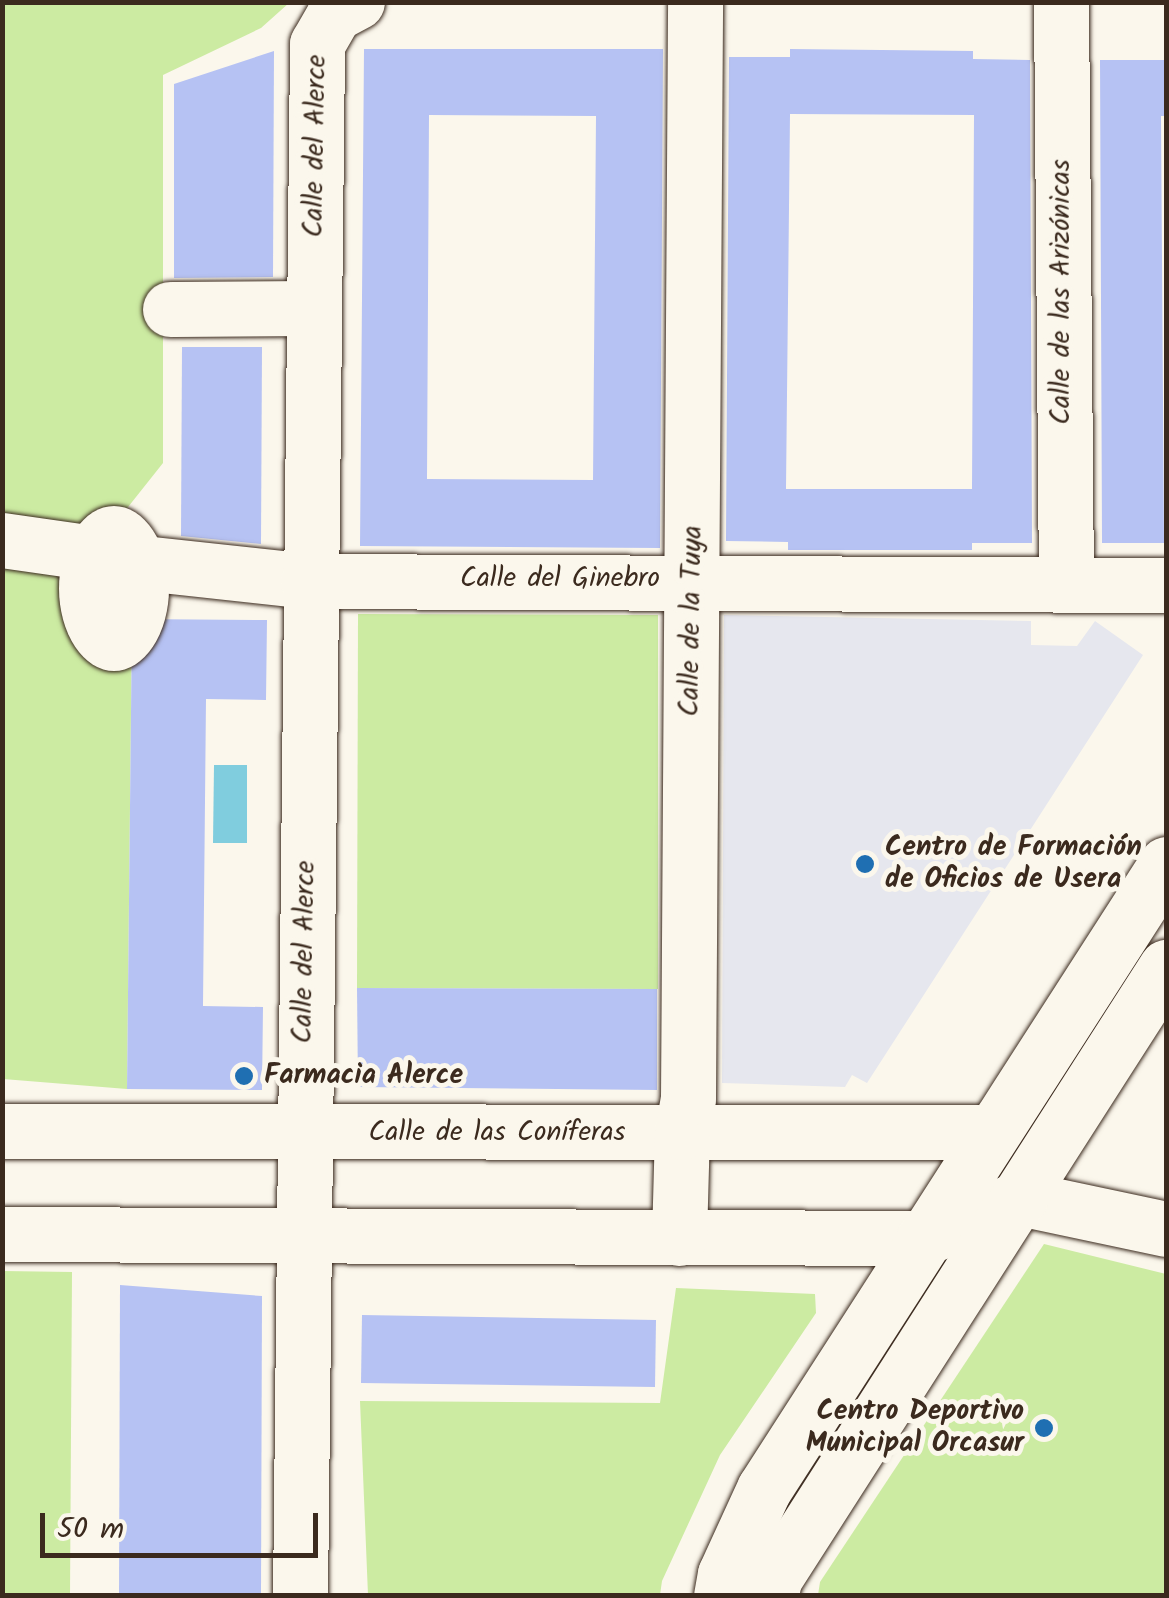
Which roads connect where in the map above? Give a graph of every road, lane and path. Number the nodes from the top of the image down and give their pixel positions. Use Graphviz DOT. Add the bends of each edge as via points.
graph roads {
  1 [pos="357,2"];
  2 [pos="695,2"];
  3 [pos="1060,2"];
  4 [pos="313,308"];
  5 [pos="170,309"];
  6 [pos="2,540"];
  7 [pos="691,580"];
  8 [pos="308,581"];
  9 [pos="1066,582"];
  10 [pos="1166,585"];
  11 [pos="1166,864"];
  12 [pos="1166,966"];
  13 [pos="2,1131"];
  14 [pos="682,1132"];
  15 [pos="992,1132"];
  16 [pos="303,1133"];
  17 [pos="1020,1198"];
  18 [pos="1166,1229"];
  19 [pos="2,1234"];
  20 [pos="302,1238"];
  21 [pos="679,1238"];
  22 [pos="924,1238"];
  23 [pos="300,1596"];
  24 [pos="721,1596"];
  25 [pos="772,1596"];
  1 -- 4 [label="street, Calle del Alerce" via="334,14 317,44"];
  2 -- 7 [label="street, Calle de la Tuya"];
  3 -- 9 [label="street, Calle de las Arizónicas"];
  4 -- 5 [label="street"];
  4 -- 8 [label="street, Calle del Alerce"];
  6 -- 8 [label="street, Calle del Ginebro"];
  7 -- 8 [label="street, Calle del Ginebro"];
  7 -- 9 [label="street, Calle del Ginebro"];
  7 -- 14 [label="street, Calle de la Tuya" via="688,1098"];
  8 -- 16 [label="street, Calle del Alerce"];
  9 -- 10 [label="street, Calle del Ginebro"];
  11 -- 15 [label="street"];
  12 -- 17 [label="street"];
  13 -- 16 [label="street, Calle de las Coníferas"];
  14 -- 15 [label="street, Calle de las Coníferas"];
  14 -- 16 [label="street, Calle de las Coníferas"];
  14 -- 21 [label="street, Calle de la Tuya"];
  15 -- 17 [label="street"];
  15 -- 22 [label="street"];
  16 -- 20 [label="street, Calle del Alerce"];
  17 -- 18 [label="street"];
  17 -- 22 [label="street"];
  17 -- 25 [label="street" via="774,1578"];
  19 -- 20 [label="street"];
  20 -- 21 [label="street"];
  20 -- 23 [label="street, Calle del Alerce"];
  21 -- 22 [label="street"];
  22 -- 24 [label="street" via="764,1489"];
}
